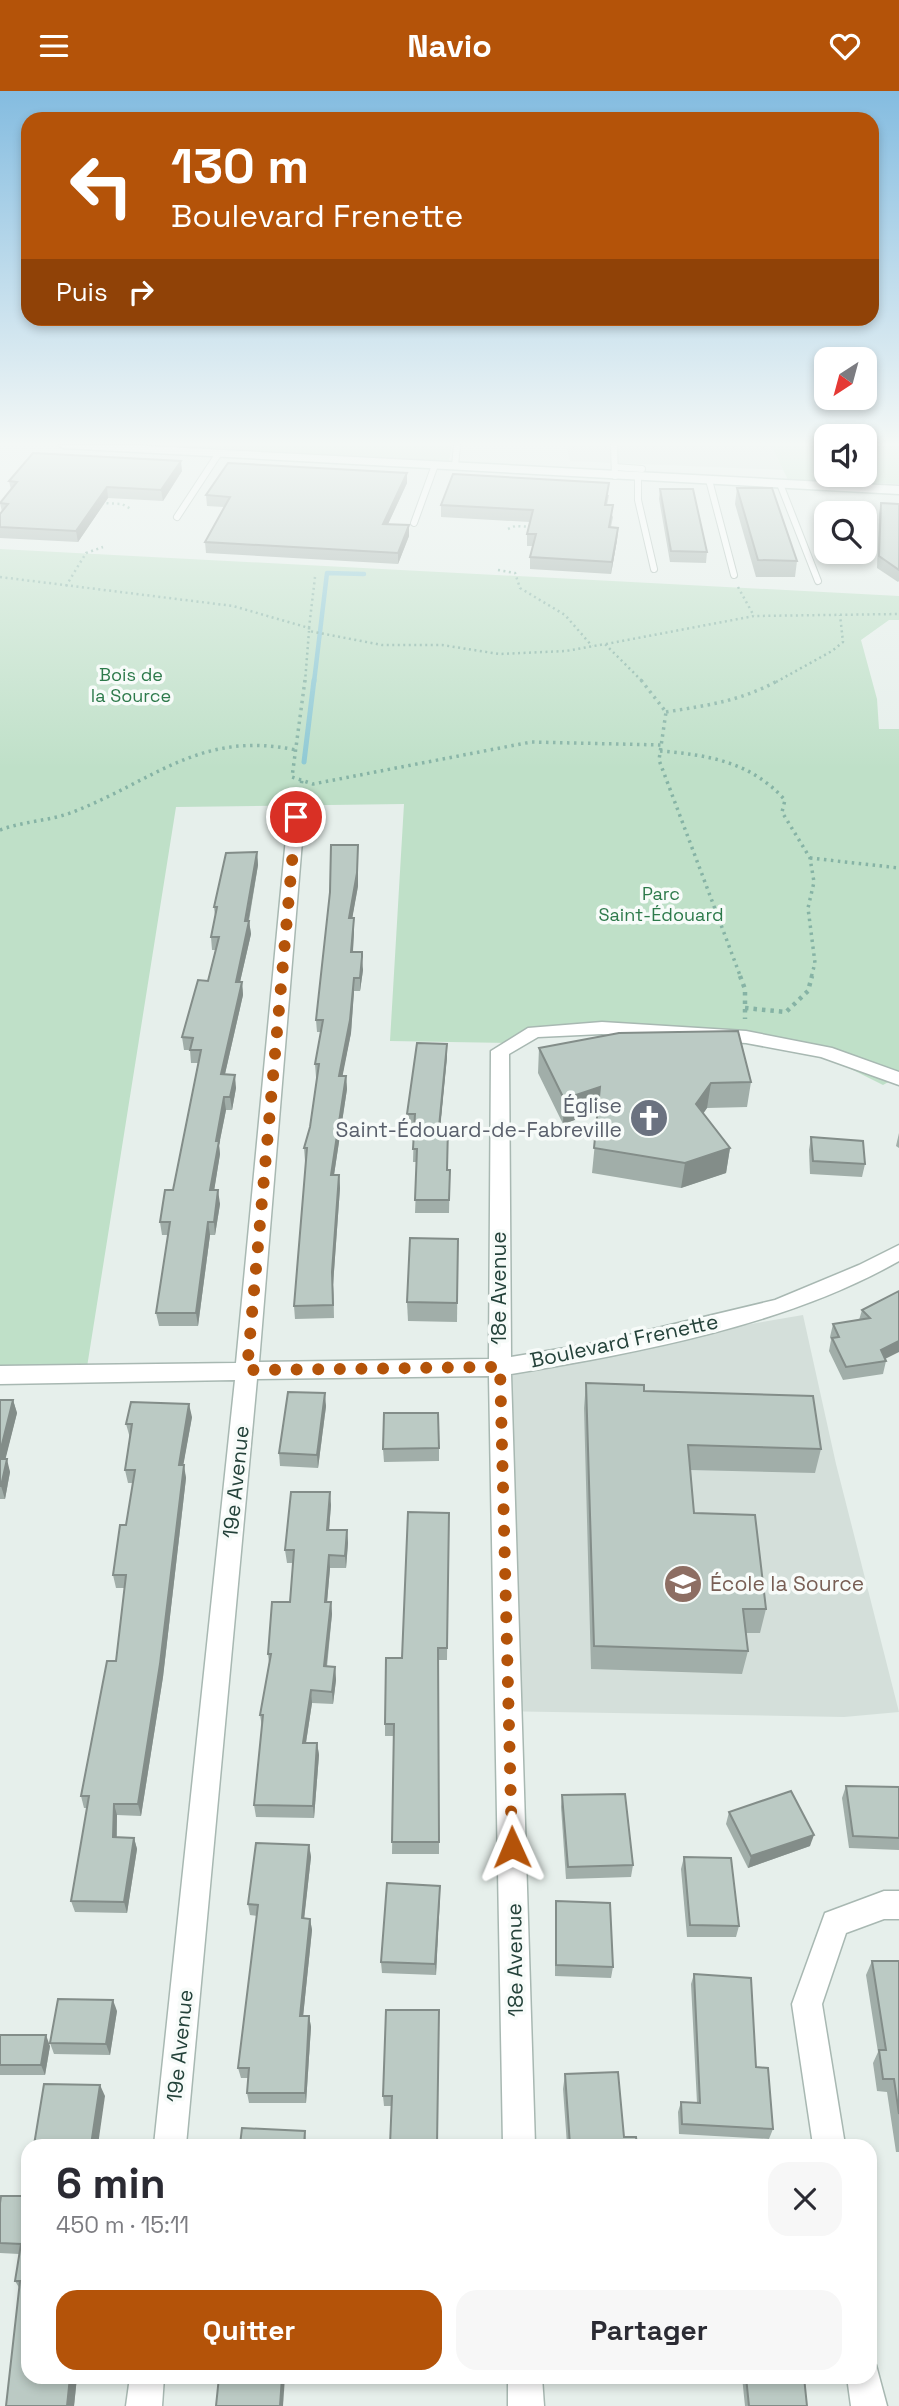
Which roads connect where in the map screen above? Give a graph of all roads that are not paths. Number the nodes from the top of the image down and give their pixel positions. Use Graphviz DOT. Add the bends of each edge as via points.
graph roads {
  1 [pos="650,553"];
  2 [pos="728,553"];
  3 [pos="807,553"];
  4 [pos="654,569"];
  5 [pos="734,575"];
  6 [pos="818,581"];
  7 [pos="296,817"];
  8 [pos="899,1079"];
  9 [pos="899,1252"];
  10 [pos="500,1367"];
  11 [pos="247,1370"];
  12 [pos="0,1375"];
  13 [pos="899,1905"];
  14 [pos="171,2139"];
  15 [pos="519,2139"];
  16 [pos="828,2139"];
  17 [pos="146,2384"];
  18 [pos="525,2384"];
  19 [pos="865,2384"];
  20 [pos="144,2406"];
  21 [pos="526,2406"];
  22 [pos="869,2406"];
  1 -- 4 [label="lane"];
  2 -- 5 [label="lane"];
  3 -- 6 [label="lane"];
  7 -- 11 [label="street, 19e Avenue"];
  8 -- 10 [label="street, 18e Avenue" via="825,1052 746,1037 602,1028 534,1032 500,1051"];
  9 -- 10 [label="street, Boulevard Frenette" via="780,1307 595,1351"];
  10 -- 11 [label="street, Boulevard Frenette"];
  10 -- 15 [label="street, 18e Avenue"];
  11 -- 12 [label="street, Boulevard Frenette"];
  11 -- 14 [label="street, 19e Avenue"];
  13 -- 16 [label="street" via="884,1905 835,1923 807,2004"];
  17 -- 20 [label="street"];
  18 -- 21 [label="street"];
  19 -- 22 [label="street"];
}
